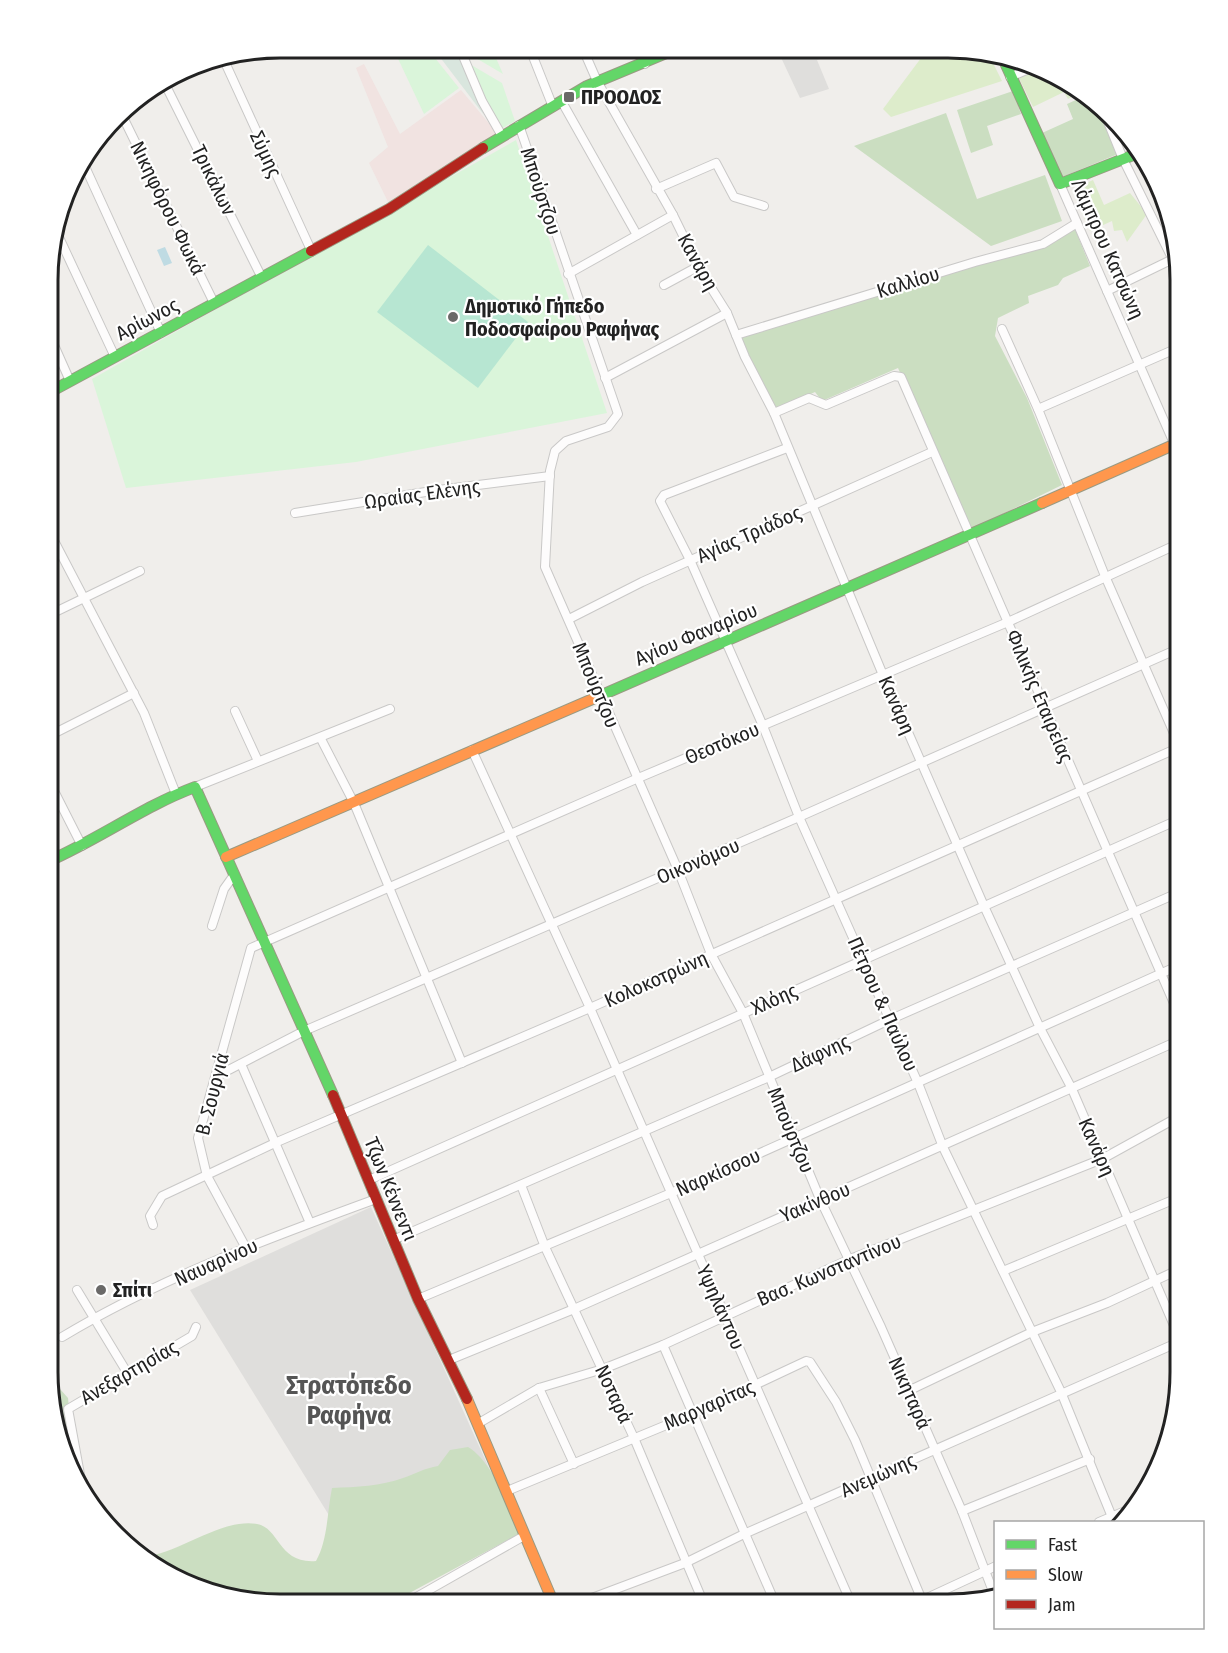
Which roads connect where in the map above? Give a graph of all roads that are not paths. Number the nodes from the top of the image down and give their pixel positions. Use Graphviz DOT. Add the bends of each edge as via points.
graph roads {
  1 [pos="464,58"];
  2 [pos="534,58"];
  3 [pos="587,58"];
  4 [pos="643,58"];
  5 [pos="657,58"];
  6 [pos="645,64"];
  7 [pos="225,65"];
  8 [pos="1006,66"];
  9 [pos="1022,71"];
  10 [pos="1010,76"];
  11 [pos="597,81"];
  12 [pos="168,89"];
  13 [pos="557,104"];
  14 [pos="126,122"];
  15 [pos="519,125"];
  16 [pos="1112,132"];
  17 [pos="502,136"];
  18 [pos="1131,156"];
  19 [pos="1123,159"];
  20 [pos="87,171"];
  21 [pos="1060,184"];
  22 [pos="656,189"];
  23 [pos="764,206"];
  24 [pos="673,215"];
  25 [pos="1077,224"];
  26 [pos="637,235"];
  27 [pos="62,243"];
  28 [pos="1166,244"];
  29 [pos="311,250"];
  30 [pos="1169,262"];
  31 [pos="699,266"];
  32 [pos="568,274"];
  33 [pos="261,276"];
  34 [pos="664,285"];
  35 [pos="1107,291"];
  36 [pos="214,303"];
  37 [pos="728,313"];
  38 [pos="1002,329"];
  39 [pos="161,333"];
  40 [pos="736,335"];
  41 [pos="1170,352"];
  42 [pos="58,354"];
  43 [pos="115,357"];
  44 [pos="1140,366"];
  45 [pos="605,378"];
  46 [pos="70,381"];
  47 [pos="58,388"];
  48 [pos="1038,410"];
  49 [pos="774,413"];
  50 [pos="1170,428"];
  51 [pos="1170,446"];
  52 [pos="787,448"];
  53 [pos="932,452"];
  54 [pos="550,476"];
  55 [pos="1068,490"];
  56 [pos="812,506"];
  57 [pos="295,513"];
  58 [pos="967,535"];
  59 [pos="1170,547"];
  60 [pos="58,549"];
  61 [pos="690,560"];
  62 [pos="140,571"];
  63 [pos="1105,576"];
  64 [pos="848,587"];
  65 [pos="83,598"];
  66 [pos="58,610"];
  67 [pos="569,620"];
  68 [pos="1008,622"];
  69 [pos="726,642"];
  70 [pos="1170,652"];
  71 [pos="1145,663"];
  72 [pos="883,675"];
  73 [pos="134,693"];
  74 [pos="600,694"];
  75 [pos="390,709"];
  76 [pos="1044,709"];
  77 [pos="235,711"];
  78 [pos="1170,723"];
  79 [pos="763,726"];
  80 [pos="58,731"];
  81 [pos="321,739"];
  82 [pos="472,750"];
  83 [pos="1170,751"];
  84 [pos="258,761"];
  85 [pos="922,763"];
  86 [pos="636,779"];
  87 [pos="195,786"];
  88 [pos="1082,791"];
  89 [pos="176,794"];
  90 [pos="58,799"];
  91 [pos="354,802"];
  92 [pos="799,817"];
  93 [pos="1170,823"];
  94 [pos="511,835"];
  95 [pos="957,844"];
  96 [pos="82,846"];
  97 [pos="1107,851"];
  98 [pos="58,857"];
  99 [pos="226,857"];
  100 [pos="678,870"];
  101 [pos="234,875"];
  102 [pos="390,887"];
  103 [pos="1170,897"];
  104 [pos="835,898"];
  105 [pos="984,906"];
  106 [pos="1134,913"];
  107 [pos="553,924"];
  108 [pos="212,926"];
  109 [pos="264,942"];
  110 [pos="711,954"];
  111 [pos="863,960"];
  112 [pos="1014,966"];
  113 [pos="1170,970"];
  114 [pos="1160,974"];
  115 [pos="427,978"];
  116 [pos="1170,996"];
  117 [pos="590,1008"];
  118 [pos="742,1013"];
  119 [pos="889,1020"];
  120 [pos="1040,1028"];
  121 [pos="304,1031"];
  122 [pos="1170,1045"];
  123 [pos="462,1063"];
  124 [pos="241,1064"];
  125 [pos="617,1069"];
  126 [pos="217,1076"];
  127 [pos="769,1077"];
  128 [pos="918,1083"];
  129 [pos="1072,1089"];
  130 [pos="342,1116"];
  131 [pos="1170,1122"];
  132 [pos="644,1130"];
  133 [pos="794,1138"];
  134 [pos="277,1142"];
  135 [pos="943,1147"];
  136 [pos="1102,1159"];
  137 [pos="207,1176"];
  138 [pos="369,1180"];
  139 [pos="520,1185"];
  140 [pos="671,1192"];
  141 [pos="376,1199"];
  142 [pos="820,1199"];
  143 [pos="1170,1201"];
  144 [pos="974,1211"];
  145 [pos="1128,1218"];
  146 [pos="310,1223"];
  147 [pos="153,1225"];
  148 [pos="393,1240"];
  149 [pos="545,1247"];
  150 [pos="246,1248"];
  151 [pos="697,1253"];
  152 [pos="848,1260"];
  153 [pos="1003,1271"];
  154 [pos="1170,1274"];
  155 [pos="1155,1281"];
  156 [pos="77,1290"];
  157 [pos="418,1299"];
  158 [pos="574,1309"];
  159 [pos="725,1316"];
  160 [pos="93,1318"];
  161 [pos="1170,1318"];
  162 [pos="196,1327"];
  163 [pos="1032,1332"];
  164 [pos="62,1337"];
  165 [pos="1170,1344"];
  166 [pos="663,1345"];
  167 [pos="449,1360"];
  168 [pos="603,1369"];
  169 [pos="128,1374"];
  170 [pos="755,1384"];
  171 [pos="539,1388"];
  172 [pos="908,1391"];
  173 [pos="1061,1392"];
  174 [pos="693,1414"];
  175 [pos="479,1423"];
  176 [pos="634,1438"];
  177 [pos="935,1450"];
  178 [pos="1090,1459"];
  179 [pos="77,1462"];
  180 [pos="574,1464"];
  181 [pos="870,1479"];
  182 [pos="507,1491"];
  183 [pos="808,1505"];
  184 [pos="963,1511"];
  185 [pos="1118,1514"];
  186 [pos="1112,1517"];
  187 [pos="1102,1521"];
  188 [pos="744,1534"];
  189 [pos="524,1536"];
  190 [pos="685,1563"];
  191 [pos="994,1567"];
  192 [pos="984,1571"];
  193 [pos="992,1590"];
  194 [pos="423,1594"];
  195 [pos="550,1594"];
  196 [pos="603,1594"];
  197 [pos="699,1594"];
  198 [pos="771,1594"];
  199 [pos="847,1594"];
  200 [pos="919,1594"];
  201 [pos="940,1594"];
  1 -- 17 [label="street"];
  2 -- 13 [label="street"];
  3 -- 11 [label="street, Κανάρη"];
  4 -- 6 [label="street"];
  5 -- 6 [label="street, Αρίωνος"];
  6 -- 11 [label="street, Αρίωνος"];
  7 -- 29 [label="street, Σύμης"];
  8 -- 10 [label="street, Λάμπρου Κατσώνη"];
  9 -- 10 [label="street"];
  10 -- 21 [label="street, Λάμπρου Κατσώνη"];
  11 -- 13 [label="street, Αρίωνος"];
  11 -- 22 [label="street, Κανάρη"];
  12 -- 33 [label="street, Τρικάλων"];
  13 -- 15 [label="street, Αρίωνος"];
  13 -- 26 [label="street"];
  14 -- 36 [label="street, Νικηφόρου Φωκά"];
  15 -- 17 [label="street, Αρίωνος"];
  15 -- 32 [label="street, Μπούρτζου"];
  16 -- 19 [label="street"];
  17 -- 29 [label="street, Αρίωνος" via="389,209"];
  18 -- 19 [label="street"];
  19 -- 21 [label="street"];
  19 -- 28 [label="street"];
  20 -- 39 [label="street"];
  21 -- 25 [label="street, Λάμπρου Κατσώνη"];
  22 -- 23 [label="street" via="716,163 734,197"];
  22 -- 24 [label="street, Κανάρη"];
  24 -- 26 [label="street"];
  24 -- 31 [label="street, Κανάρη"];
  25 -- 35 [label="street, Λάμπρου Κατσώνη"];
  25 -- 40 [label="street, Καλλίου" via="1043,244"];
  26 -- 32 [label="street"];
  27 -- 43 [label="street"];
  29 -- 33 [label="street, Αρίωνος"];
  30 -- 35 [label="street"];
  31 -- 34 [label="street"];
  31 -- 37 [label="street, Κανάρη"];
  32 -- 45 [label="street, Μπούρτζου"];
  33 -- 36 [label="street, Αρίωνος"];
  35 -- 44 [label="street, Λάμπρου Κατσώνη"];
  36 -- 39 [label="street, Αρίωνος"];
  37 -- 40 [label="street, Κανάρη"];
  37 -- 45 [label="street"];
  38 -- 48 [label="street"];
  39 -- 43 [label="street, Αρίωνος"];
  40 -- 49 [label="street, Κανάρη"];
  41 -- 44 [label="street"];
  42 -- 46 [label="street"];
  43 -- 46 [label="street, Αρίωνος"];
  44 -- 48 [label="street"];
  44 -- 50 [label="street, Λάμπρου Κατσώνη"];
  45 -- 54 [label="street, Μπούρτζου" via="618,414 613,423 561,443 553,457"];
  46 -- 47 [label="street, Αρίωνος"];
  48 -- 55 [label="street"];
  49 -- 52 [label="street, Κανάρη"];
  49 -- 53 [label="street, Φιλικής Εταιρείας" via="809,398 826,405 899,376"];
  51 -- 55 [label="street, Αγίου Φαναρίου"];
  52 -- 56 [label="street, Κανάρη"];
  52 -- 61 [label="street, Πέτρου & Παύλου" via="662,497 661,504"];
  53 -- 56 [label="street, Αγίας Τριάδος"];
  53 -- 58 [label="street, Φιλικής Εταιρείας"];
  54 -- 57 [label="street, Ωραίας Ελένης"];
  54 -- 67 [label="street, Μπούρτζου" via="544,564"];
  55 -- 58 [label="street, Αγίου Φαναρίου"];
  55 -- 63 [label="street"];
  56 -- 61 [label="street, Αγίας Τριάδος"];
  56 -- 64 [label="street, Κανάρη"];
  58 -- 64 [label="street, Αγίου Φαναρίου"];
  58 -- 68 [label="street, Φιλικής Εταιρείας"];
  59 -- 63 [label="street, Θεοτόκου"];
  60 -- 65 [label="street"];
  61 -- 67 [label="street, Αγίας Τριάδος"];
  61 -- 69 [label="street, Πέτρου & Παύλου"];
  62 -- 65 [label="street"];
  63 -- 68 [label="street, Θεοτόκου"];
  63 -- 71 [label="street"];
  64 -- 69 [label="street, Αγίου Φαναρίου"];
  64 -- 72 [label="street, Κανάρη"];
  65 -- 66 [label="street"];
  65 -- 73 [label="street"];
  67 -- 74 [label="street, Μπούρτζου"];
  68 -- 72 [label="street, Θεοτόκου"];
  68 -- 76 [label="street, Φιλικής Εταιρείας"];
  69 -- 74 [label="street, Αγίου Φαναρίου"];
  69 -- 79 [label="street, Πέτρου & Παύλου"];
  70 -- 71 [label="street, Οικονόμου"];
  71 -- 76 [label="street, Οικονόμου"];
  71 -- 78 [label="street"];
  72 -- 79 [label="street, Θεοτόκου"];
  72 -- 85 [label="street, Κανάρη"];
  73 -- 80 [label="street"];
  73 -- 89 [label="street"];
  74 -- 82 [label="street, Αγίου Φαναρίου"];
  74 -- 86 [label="street, Μπούρτζου"];
  75 -- 81 [label="street"];
  76 -- 85 [label="street, Οικονόμου"];
  76 -- 88 [label="street, Φιλικής Εταιρείας"];
  77 -- 84 [label="street"];
  79 -- 86 [label="street, Θεοτόκου"];
  79 -- 92 [label="street, Πέτρου & Παύλου"];
  81 -- 84 [label="street"];
  81 -- 91 [label="street"];
  82 -- 91 [label="street, Αγίου Φαναρίου"];
  82 -- 94 [label="street, Υψηλάντου"];
  83 -- 88 [label="street, Κολοκοτρώνη"];
  84 -- 87 [label="street"];
  85 -- 92 [label="street, Οικονόμου"];
  85 -- 95 [label="street, Κανάρη"];
  86 -- 94 [label="street, Θεοτόκου"];
  86 -- 100 [label="street, Μπούρτζου"];
  87 -- 89 [label="street"];
  87 -- 99 [label="street, Τζων Κέννεντι"];
  88 -- 95 [label="street, Κολοκοτρώνη"];
  88 -- 97 [label="street, Φιλικής Εταιρείας"];
  89 -- 96 [label="street"];
  90 -- 96 [label="street"];
  91 -- 99 [label="street, Αγίου Φαναρίου"];
  91 -- 102 [label="street"];
  92 -- 100 [label="street, Οικονόμου"];
  92 -- 104 [label="street, Πέτρου & Παύλου"];
  93 -- 97 [label="street, Χλόης"];
  94 -- 102 [label="street, Θεοτόκου"];
  94 -- 107 [label="street, Υψηλάντου"];
  95 -- 104 [label="street, Κολοκοτρώνη"];
  95 -- 105 [label="street, Κανάρη"];
  96 -- 98 [label="street"];
  97 -- 105 [label="street, Χλόης"];
  97 -- 106 [label="street, Φιλικής Εταιρείας"];
  99 -- 101 [label="street, Τζων Κέννεντι"];
  100 -- 107 [label="street, Οικονόμου"];
  100 -- 110 [label="street, Μπούρτζου"];
  101 -- 108 [label="street" via="223,890"];
  101 -- 109 [label="street, Τζων Κέννεντι"];
  102 -- 109 [label="street, Θεοτόκου"];
  102 -- 115 [label="street"];
  103 -- 106 [label="street, Δάφνης"];
  104 -- 110 [label="street, Κολοκοτρώνη"];
  104 -- 111 [label="street, Πέτρου & Παύλου"];
  105 -- 111 [label="street, Χλόης"];
  105 -- 112 [label="street, Κανάρη"];
  106 -- 112 [label="street, Δάφνης"];
  106 -- 114 [label="street, Φιλικής Εταιρείας"];
  107 -- 115 [label="street, Οικονόμου"];
  107 -- 117 [label="street, Υψηλάντου"];
  109 -- 121 [label="street, Τζων Κέννεντι"];
  109 -- 126 [label="street, Β. Σουργιά" via="249,951"];
  110 -- 117 [label="street, Κολοκοτρώνη"];
  110 -- 118 [label="street, Μπούρτζου"];
  111 -- 118 [label="street, Χλόης"];
  111 -- 119 [label="street, Πέτρου & Παύλου"];
  112 -- 119 [label="street, Δάφνης"];
  112 -- 120 [label="street, Κανάρη"];
  113 -- 114 [label="street, Ναρκίσσου"];
  114 -- 116 [label="street, Φιλικής Εταιρείας"];
  114 -- 120 [label="street, Ναρκίσσου"];
  115 -- 121 [label="street, Οικονόμου"];
  115 -- 123 [label="street"];
  117 -- 123 [label="street, Κολοκοτρώνη"];
  117 -- 125 [label="street, Υψηλάντου"];
  118 -- 125 [label="street, Χλόης"];
  118 -- 127 [label="street, Μπούρτζου"];
  119 -- 127 [label="street, Δάφνης"];
  119 -- 128 [label="street, Πέτρου & Παύλου"];
  120 -- 128 [label="street, Ναρκίσσου"];
  120 -- 129 [label="street, Κανάρη"];
  121 -- 124 [label="street, Οικονόμου"];
  121 -- 130 [label="street, Τζων Κέννεντι"];
  122 -- 129 [label="street, Υακίνθου"];
  123 -- 130 [label="street, Κολοκοτρώνη"];
  124 -- 126 [label="street, Οικονόμου"];
  124 -- 134 [label="street"];
  125 -- 132 [label="street, Υψηλάντου"];
  125 -- 138 [label="street, Χλόης"];
  126 -- 137 [label="street, Β. Σουργιά" via="198,1138"];
  127 -- 132 [label="street, Δάφνης"];
  127 -- 133 [label="street, Μπούρτζου"];
  128 -- 133 [label="street, Ναρκίσσου"];
  128 -- 135 [label="street, Πέτρου & Παύλου"];
  129 -- 135 [label="street, Υακίνθου"];
  129 -- 136 [label="street, Κανάρη"];
  130 -- 134 [label="street, Κολοκοτρώνη"];
  130 -- 138 [label="street, Τζων Κέννεντι"];
  131 -- 136 [label="street, Βασ. Κωνσταντίνου"];
  132 -- 139 [label="street, Δάφνης"];
  132 -- 140 [label="street, Υψηλάντου"];
  133 -- 140 [label="street, Ναρκίσσου"];
  133 -- 142 [label="street, Μπούρτζου"];
  134 -- 137 [label="street, Κολοκοτρώνη"];
  134 -- 146 [label="street"];
  135 -- 142 [label="street, Υακίνθου"];
  135 -- 144 [label="street, Πέτρου & Παύλου"];
  136 -- 144 [label="street, Βασ. Κωνσταντίνου"];
  136 -- 145 [label="street, Κανάρη"];
  137 -- 147 [label="street, Κολοκοτρώνη" via="161,1197 150,1216"];
  137 -- 150 [label="street, Β. Σουργιά"];
  138 -- 141 [label="street, Τζων Κέννεντι"];
  139 -- 148 [label="street, Δάφνης"];
  139 -- 149 [label="street, Νοταρά"];
  140 -- 149 [label="street, Ναρκίσσου"];
  140 -- 151 [label="street, Υψηλάντου"];
  141 -- 146 [label="street, Ναυαρίνου"];
  141 -- 148 [label="street, Τζων Κέννεντι"];
  142 -- 151 [label="street, Υακίνθου"];
  142 -- 152 [label="street, Μπούρτζου"];
  143 -- 145 [label="street"];
  144 -- 152 [label="street, Βασ. Κωνσταντίνου"];
  144 -- 153 [label="street, Πέτρου & Παύλου"];
  145 -- 153 [label="street"];
  145 -- 155 [label="street, Κανάρη"];
  146 -- 150 [label="street, Ναυαρίνου"];
  148 -- 157 [label="street, Τζων Κέννεντι"];
  149 -- 157 [label="street, Ναρκίσσου"];
  149 -- 158 [label="street, Νοταρά"];
  150 -- 160 [label="street, Ναυαρίνου"];
  151 -- 158 [label="street, Υακίνθου"];
  151 -- 159 [label="street, Υψηλάντου"];
  152 -- 159 [label="street, Βασ. Κωνσταντίνου"];
  152 -- 172 [label="street, Νικηταρά"];
  153 -- 163 [label="street, Πέτρου & Παύλου"];
  154 -- 155 [label="street"];
  155 -- 161 [label="street, Κανάρη"];
  155 -- 163 [label="street"];
  156 -- 160 [label="street"];
  157 -- 167 [label="street, Τζων Κέννεντι"];
  158 -- 167 [label="street, Υακίνθου"];
  158 -- 168 [label="street, Νοταρά"];
  159 -- 166 [label="street, Βασ. Κωνσταντίνου"];
  159 -- 170 [label="street, Υψηλάντου"];
  160 -- 164 [label="street, Ναυαρίνου"];
  160 -- 169 [label="street"];
  162 -- 169 [label="street, Ανεξαρτησίας" via="192,1336"];
  163 -- 172 [label="street"];
  163 -- 173 [label="street, Πέτρου & Παύλου"];
  165 -- 173 [label="street, Ανεμώνης"];
  166 -- 168 [label="street, Βασ. Κωνσταντίνου"];
  166 -- 174 [label="street"];
  167 -- 175 [label="street, Τζων Κέννεντι"];
  168 -- 171 [label="street, Βασ. Κωνσταντίνου"];
  168 -- 176 [label="street, Νοταρά"];
  169 -- 179 [label="street, Ανεξαρτησίας" via="68,1409"];
  170 -- 174 [label="street, Μαργαρίτας"];
  170 -- 181 [label="street, Μαργαρίτας" via="810,1362 836,1402"];
  170 -- 183 [label="street, Υψηλάντου"];
  171 -- 175 [label="street, Βασ. Κωνσταντίνου"];
  171 -- 180 [label="street"];
  172 -- 177 [label="street, Νικηταρά"];
  173 -- 177 [label="street, Ανεμώνης"];
  173 -- 178 [label="street, Πέτρου & Παύλου"];
  174 -- 176 [label="street, Μαργαρίτας"];
  174 -- 188 [label="street"];
  175 -- 182 [label="street, Τζων Κέννεντι"];
  176 -- 180 [label="street, Μαργαρίτας"];
  176 -- 190 [label="street, Νοταρά"];
  177 -- 181 [label="street, Ανεμώνης"];
  177 -- 184 [label="street, Νικηταρά"];
  178 -- 184 [label="street"];
  178 -- 186 [label="street, Πέτρου & Παύλου"];
  180 -- 182 [label="street, Μαργαρίτας"];
  181 -- 183 [label="street, Ανεμώνης"];
  181 -- 200 [label="street"];
  182 -- 189 [label="street, Τζων Κέννεντι"];
  183 -- 188 [label="street, Ανεμώνης"];
  183 -- 199 [label="street, Υψηλάντου"];
  184 -- 192 [label="street, Νικηταρά"];
  185 -- 186 [label="street"];
  186 -- 187 [label="street"];
  188 -- 190 [label="street, Ανεμώνης"];
  188 -- 198 [label="street"];
  189 -- 194 [label="street"];
  189 -- 195 [label="street, Τζων Κέννεντι"];
  190 -- 196 [label="street, Ανεμώνης"];
  190 -- 197 [label="street, Νοταρά"];
  191 -- 192 [label="street"];
  192 -- 193 [label="street, Νικηταρά"];
  192 -- 201 [label="street"];
}
